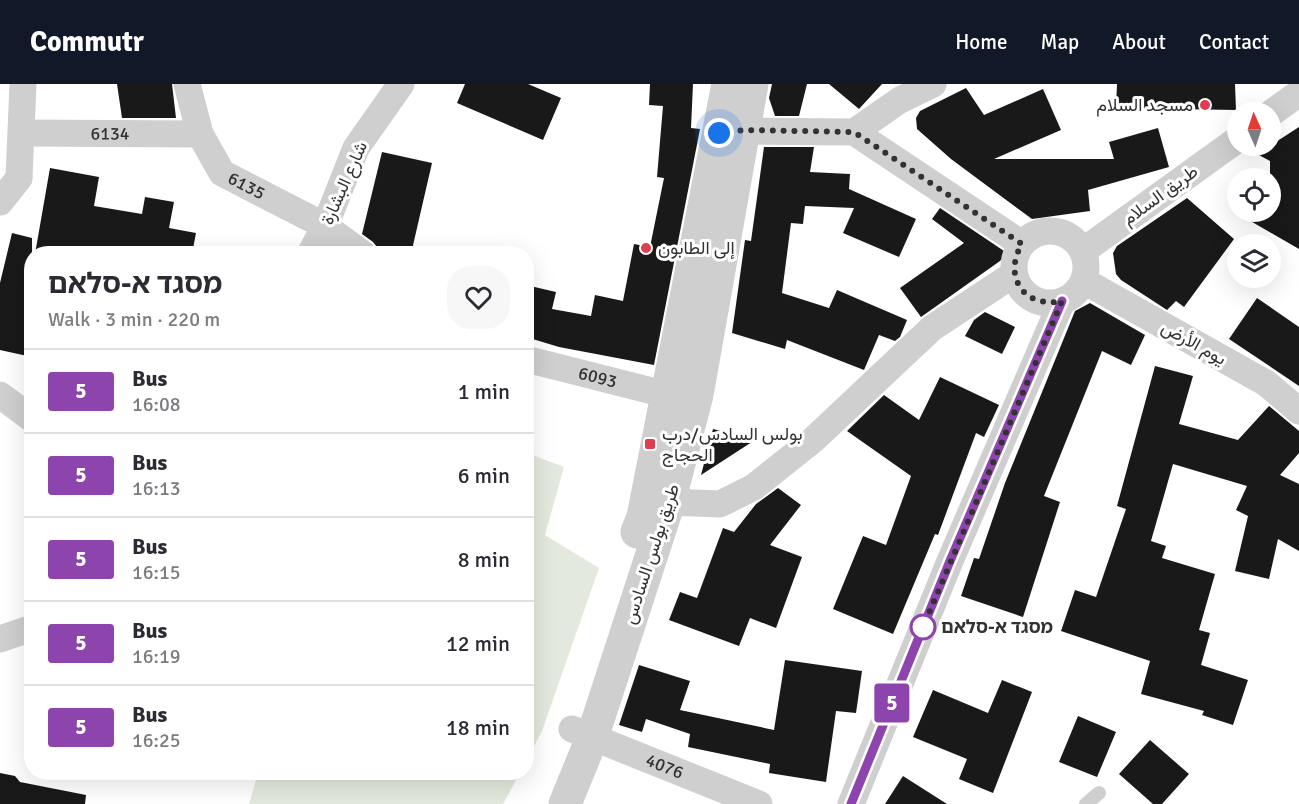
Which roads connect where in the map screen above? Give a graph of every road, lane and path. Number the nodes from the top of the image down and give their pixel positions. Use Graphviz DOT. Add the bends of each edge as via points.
graph roads {
  1 [pos="23,84"];
  2 [pos="186,84"];
  3 [pos="401,84"];
  4 [pos="728,84"];
  5 [pos="752,84"];
  6 [pos="933,84"];
  7 [pos="1299,93"];
  8 [pos="1281,106"];
  9 [pos="732,132"];
  10 [pos="854,132"];
  11 [pos="22,133"];
  12 [pos="200,134"];
  13 [pos="1227,147"];
  14 [pos="9,175"];
  15 [pos="0,202"];
  16 [pos="326,226"];
  17 [pos="1022,244"];
  18 [pos="315,246"];
  19 [pos="352,246"];
  20 [pos="1083,251"];
  21 [pos="1014,274"];
  22 [pos="1084,281"];
  23 [pos="1062,301"];
  24 [pos="534,361"];
  25 [pos="668,394"];
  26 [pos="0,395"];
  27 [pos="1299,411"];
  28 [pos="24,413"];
  29 [pos="656,510"];
  30 [pos="24,631"];
  31 [pos="0,639"];
  32 [pos="582,734"];
  33 [pos="1099,793"];
  34 [pos="542,804"];
  35 [pos="565,804"];
  36 [pos="759,804"];
  37 [pos="851,804"];
  38 [pos="1086,804"];
  1 -- 11 [label="street"];
  2 -- 12 [label="street, 6135"];
  3 -- 16 [label="street, شارع البشارة" via="356,148"];
  4 -- 9 [label="street, طريق بولس السادس"];
  5 -- 9 [label="street, طريق بولس السادس"];
  6 -- 10 [label="street" via="900,100"];
  7 -- 8 [label="street"];
  9 -- 10 [label="street"];
  9 -- 25 [label="street, طريق بولس السادس"];
  9 -- 29 [label="street, طريق بولس السادس" via="697,394"];
  10 -- 17 [label="street"];
  11 -- 12 [label="street, 6134"];
  11 -- 14 [label="street"];
  12 -- 16 [label="street, 6135" via="222,173"];
  13 -- 20 [label="street, طريق السلام"];
  14 -- 15 [label="street"];
  16 -- 18 [label="street, شارع البشارة"];
  16 -- 19 [label="street"];
  17 -- 20 [label="street" via="1046,231 1059,232 1076,241"];
  17 -- 21 [label="street"];
  20 -- 22 [label="street" via="1087,269"];
  21 -- 23 [label="street" via="1019,286 1033,298 1051,304"];
  21 -- 29 [label="street" via="932,328 813,440 754,487 720,504"];
  22 -- 23 [label="street"];
  22 -- 27 [label="street, يوم الأرض" via="1266,383"];
  23 -- 37 [label="street"];
  24 -- 25 [label="street, 6093"];
  25 -- 29 [label="street, طريق بولس السادس"];
  26 -- 28 [label="street"];
  29 -- 32 [label="street, طريق بولس السادس"];
  30 -- 31 [label="street"];
  32 -- 34 [label="street, طريق بولس السادس"];
  32 -- 35 [label="street, طريق بولس السادس"];
  32 -- 36 [label="street, 4076"];
  33 -- 38 [label="lane"];
}
